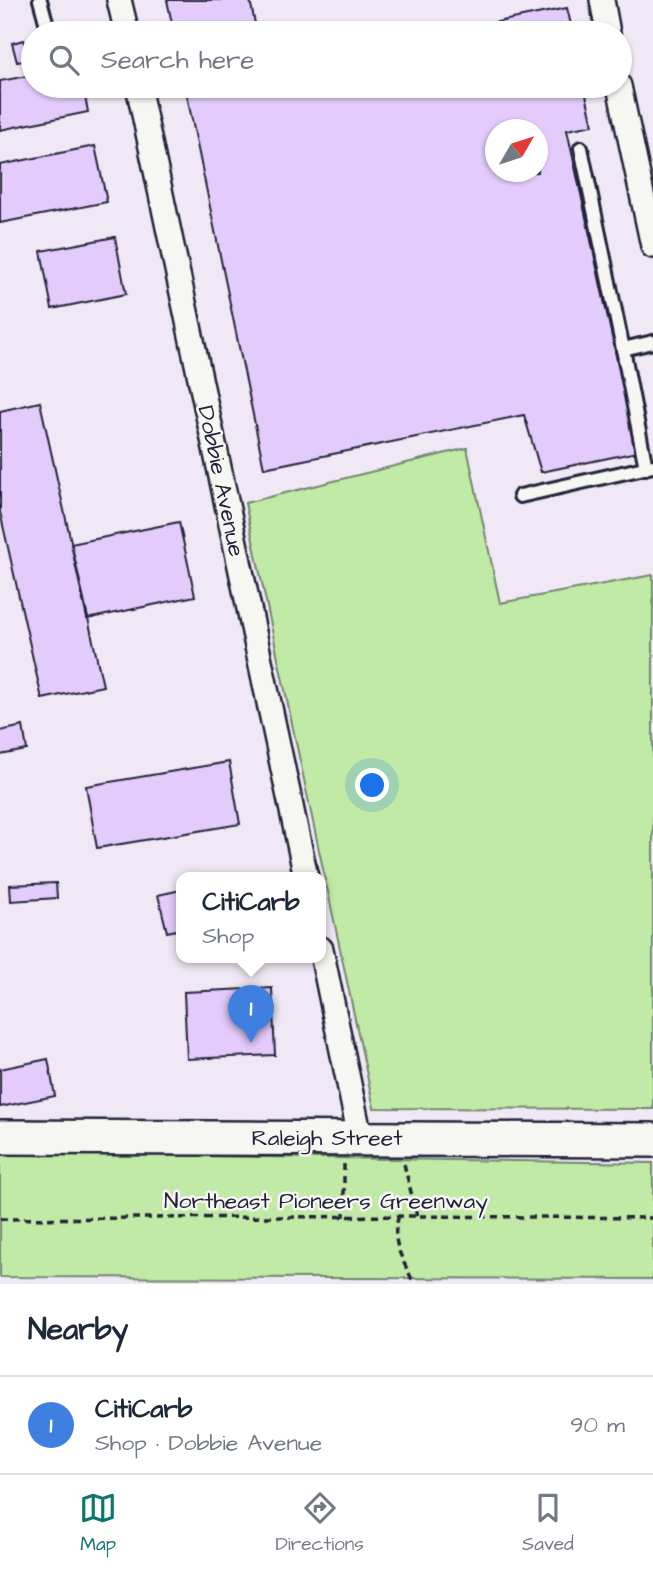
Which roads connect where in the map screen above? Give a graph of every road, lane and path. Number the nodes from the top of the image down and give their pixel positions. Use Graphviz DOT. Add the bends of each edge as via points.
graph roads {
  1 [pos="40,0"];
  2 [pos="120,0"];
  3 [pos="601,0"];
  4 [pos="46,21"];
  5 [pos="124,21"];
  6 [pos="605,21"];
  7 [pos="141,98"];
  8 [pos="622,98"];
  9 [pos="581,148"];
  10 [pos="653,246"];
  11 [pos="653,342"];
  12 [pos="624,349"];
  13 [pos="650,467"];
  14 [pos="520,496"];
  15 [pos="305,872"];
  16 [pos="323,963"];
  17 [pos="0,1137"];
  18 [pos="352,1137"];
  19 [pos="397,1138"];
  20 [pos="653,1140"];
  21 [pos="399,1216"];
  22 [pos="417,1216"];
  23 [pos="344,1217"];
  24 [pos="653,1217"];
  25 [pos="0,1219"];
  26 [pos="414,1284"];
  1 -- 4 [label="lane"];
  2 -- 5 [label="street"];
  3 -- 6 [label="street"];
  7 -- 15 [label="street, Dobbie Avenue"];
  8 -- 10 [label="street"];
  9 -- 12 [label="lane"];
  11 -- 12 [label="lane"];
  12 -- 13 [label="lane"];
  13 -- 14 [label="lane"];
  16 -- 18 [label="street"];
  17 -- 18 [label="street, Raleigh Street"];
  18 -- 19 [label="street, Raleigh Street"];
  18 -- 23 [label="path"];
  19 -- 20 [label="street, Raleigh Street"];
  19 -- 22 [label="path"];
  21 -- 22 [label="path, Northeast Pioneers Greenway"];
  21 -- 23 [label="path, Northeast Pioneers Greenway"];
  21 -- 26 [label="path" via="394,1230 397,1245"];
  22 -- 24 [label="path, Northeast Pioneers Greenway"];
  23 -- 25 [label="path, Northeast Pioneers Greenway"];
}
